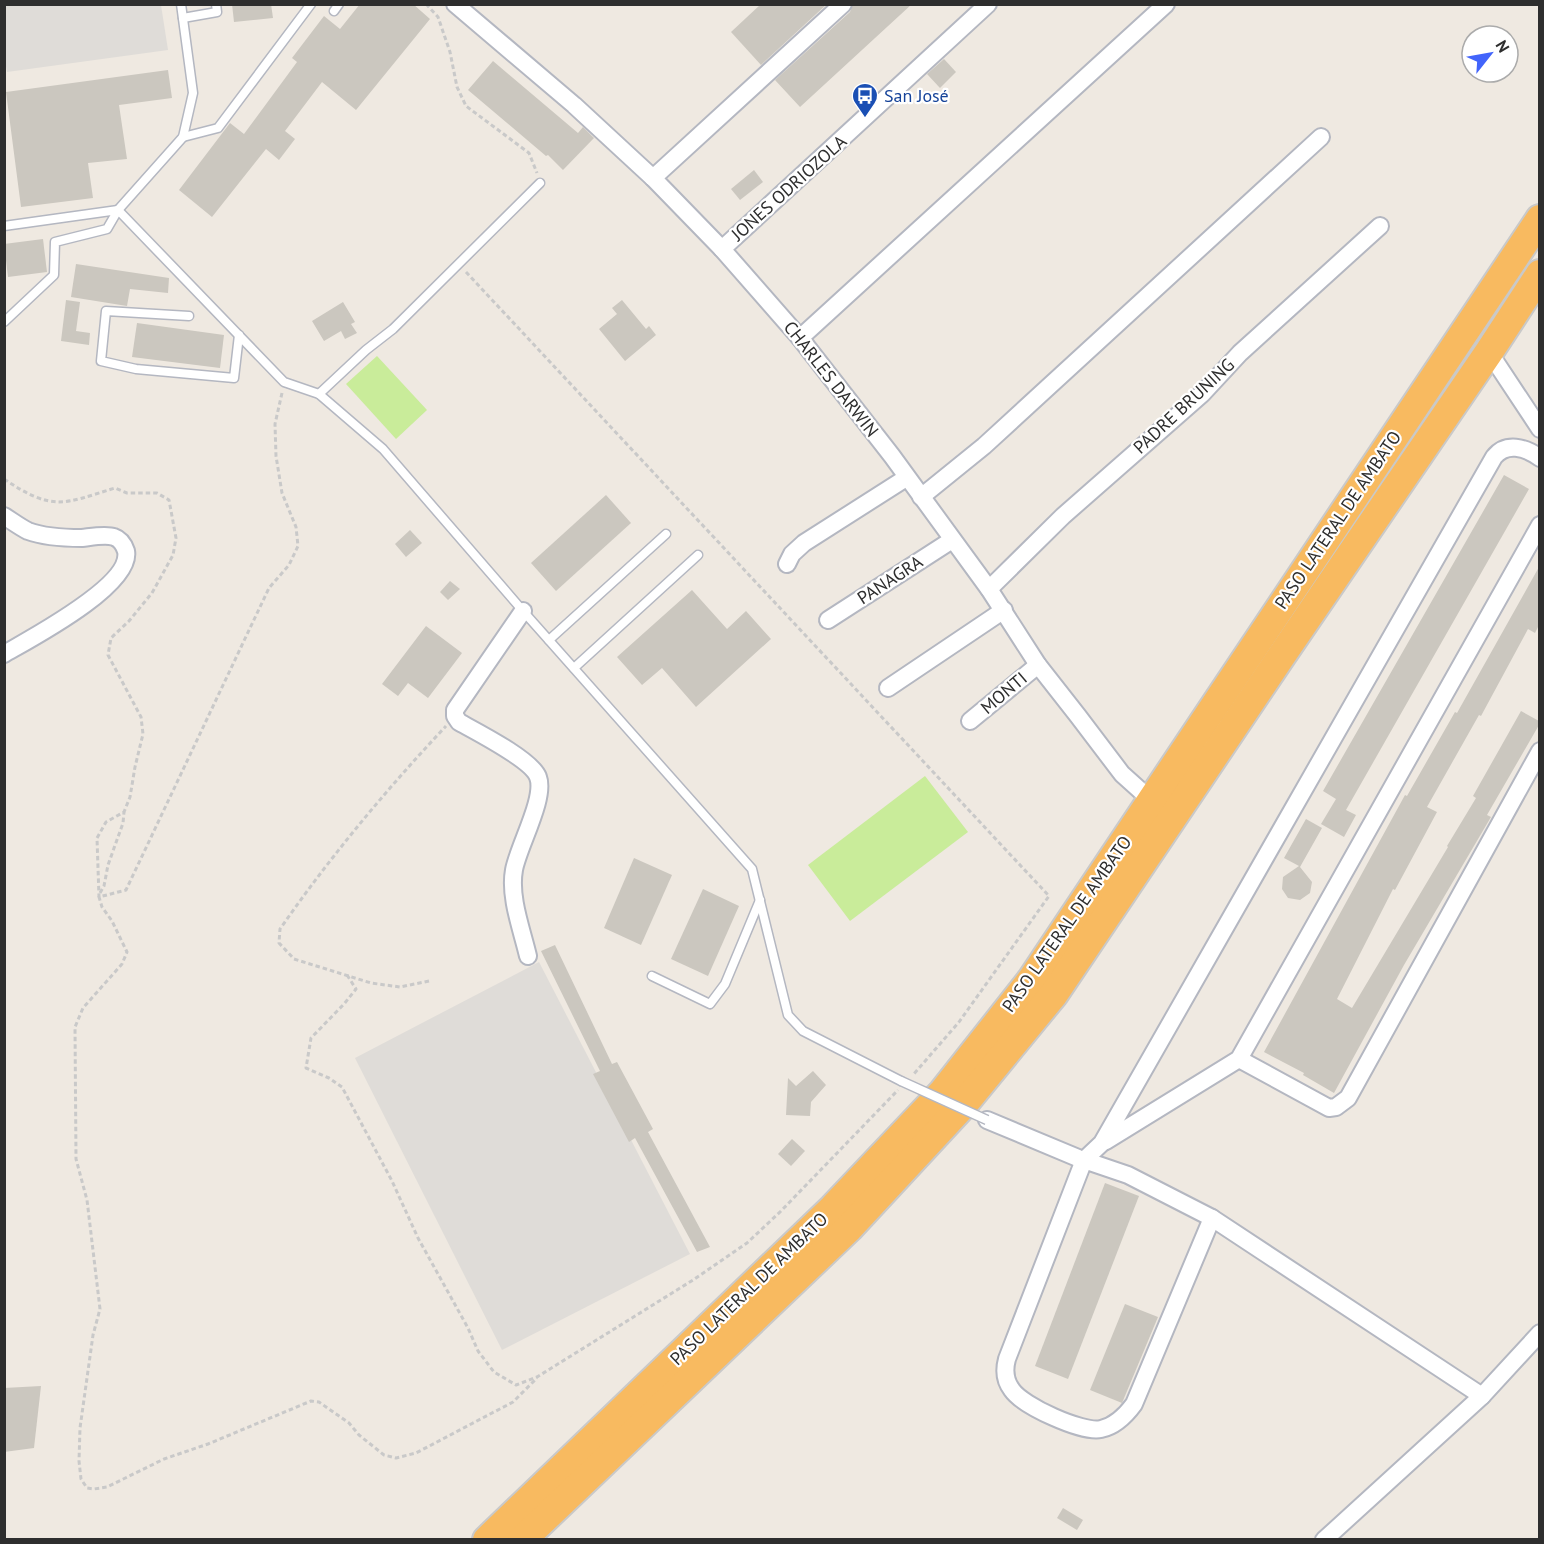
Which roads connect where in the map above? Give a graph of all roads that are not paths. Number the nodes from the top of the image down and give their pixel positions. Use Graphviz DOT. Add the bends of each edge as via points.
graph roads {
  1 [pos="181,4"];
  2 [pos="216,4"];
  3 [pos="311,4"];
  4 [pos="455,4"];
  5 [pos="843,4"];
  6 [pos="988,4"];
  7 [pos="1166,4"];
  8 [pos="183,18"];
  9 [pos="183,137"];
  10 [pos="1321,137"];
  11 [pos="653,178"];
  12 [pos="540,183"];
  13 [pos="118,210"];
  14 [pos="1539,219"];
  15 [pos="4,226"];
  16 [pos="1380,226"];
  17 [pos="722,249"];
  18 [pos="1539,273"];
  19 [pos="189,316"];
  20 [pos="4,322"];
  21 [pos="239,335"];
  22 [pos="800,338"];
  23 [pos="1489,352"];
  24 [pos="319,394"];
  25 [pos="1539,429"];
  26 [pos="1539,458"];
  27 [pos="906,478"];
  28 [pos="921,497"];
  29 [pos="4,516"];
  30 [pos="1539,525"];
  31 [pos="666,534"];
  32 [pos="952,540"];
  33 [pos="698,555"];
  34 [pos="787,564"];
  35 [pos="989,589"];
  36 [pos="1004,610"];
  37 [pos="523,611"];
  38 [pos="828,620"];
  39 [pos="1258,639"];
  40 [pos="549,640"];
  41 [pos="4,654"];
  42 [pos="1282,655"];
  43 [pos="1038,665"];
  44 [pos="574,668"];
  45 [pos="888,688"];
  46 [pos="970,721"];
  47 [pos="1539,751"];
  48 [pos="1152,801"];
  49 [pos="760,899"];
  50 [pos="528,956"];
  51 [pos="652,976"];
  52 [pos="1239,1059"];
  53 [pos="987,1120"];
  54 [pos="1102,1143"];
  55 [pos="1084,1160"];
  56 [pos="1212,1218"];
  57 [pos="1539,1333"];
  58 [pos="1482,1396"];
  59 [pos="487,1539"];
  60 [pos="522,1539"];
  61 [pos="1324,1539"];
  1 -- 8 [label="lane"];
  2 -- 8 [label="lane" via="217,12"];
  3 -- 9 [label="lane" via="218,128"];
  4 -- 11 [label="street, CHARLES DARWIN"];
  5 -- 11 [label="street"];
  6 -- 17 [label="street, JONES ODRIOZOLA"];
  7 -- 22 [label="street"];
  8 -- 9 [label="lane" via="193,93"];
  9 -- 13 [label="lane"];
  10 -- 28 [label="street" via="984,446"];
  11 -- 17 [label="street, CHARLES DARWIN"];
  12 -- 24 [label="lane" via="393,329"];
  13 -- 15 [label="lane"];
  13 -- 20 [label="lane" via="107,229 55,242 54,275"];
  13 -- 21 [label="lane"];
  14 -- 39 [label="highway, PASO LATERAL DE AMBATO"];
  16 -- 35 [label="street, PADRE BRUNING" via="1240,353 1202,394 1063,516"];
  17 -- 22 [label="street, CHARLES DARWIN"];
  18 -- 23 [label="highway, PASO LATERAL DE AMBATO"];
  19 -- 21 [label="lane" via="106,312 101,361 136,369 234,378"];
  21 -- 24 [label="lane" via="284,382"];
  22 -- 27 [label="street, CHARLES DARWIN"];
  23 -- 25 [label="street"];
  23 -- 42 [label="highway, PASO LATERAL DE AMBATO"];
  24 -- 37 [label="lane" via="383,448"];
  26 -- 54 [label="street" via="1510,447 1494,457"];
  27 -- 28 [label="street, CHARLES DARWIN"];
  27 -- 34 [label="street" via="804,543"];
  28 -- 32 [label="street, CHARLES DARWIN"];
  29 -- 41 [label="street" via="28,531 66,538 114,537 122,542 126,552 117,575 99,593 75,612"];
  30 -- 52 [label="street"];
  31 -- 40 [label="lane"];
  32 -- 35 [label="street, CHARLES DARWIN"];
  32 -- 38 [label="street, PANAGRA"];
  33 -- 44 [label="lane"];
  35 -- 36 [label="street, CHARLES DARWIN"];
  36 -- 43 [label="street, CHARLES DARWIN"];
  36 -- 45 [label="street"];
  37 -- 40 [label="lane"];
  37 -- 50 [label="street" via="455,710 455,716 528,763 538,777 540,794 514,869 512,889"];
  39 -- 42 [label="highway"];
  39 -- 48 [label="highway, PASO LATERAL DE AMBATO"];
  40 -- 44 [label="lane"];
  42 -- 60 [label="highway, PASO LATERAL DE AMBATO" via="1054,994 963,1105 849,1228"];
  43 -- 46 [label="street, MONTI"];
  43 -- 48 [label="street, CHARLES DARWIN" via="1122,774"];
  44 -- 49 [label="lane" via="752,870"];
  47 -- 52 [label="street" via="1348,1098 1329,1108"];
  48 -- 59 [label="highway, PASO LATERAL DE AMBATO" via="1032,979 943,1092 833,1208"];
  49 -- 51 [label="lane" via="725,984 710,1004"];
  49 -- 53 [label="lane, bridge" via="788,1015 803,1031 902,1083"];
  52 -- 54 [label="street"];
  53 -- 55 [label="street"];
  54 -- 55 [label="street"];
  55 -- 56 [label="street" via="1128,1175"];
  55 -- 56 [label="street" via="1005,1368 1012,1392 1044,1413 1100,1429 1119,1421 1134,1404"];
  56 -- 58 [label="street"];
  57 -- 58 [label="street"];
  58 -- 61 [label="street"];
}
